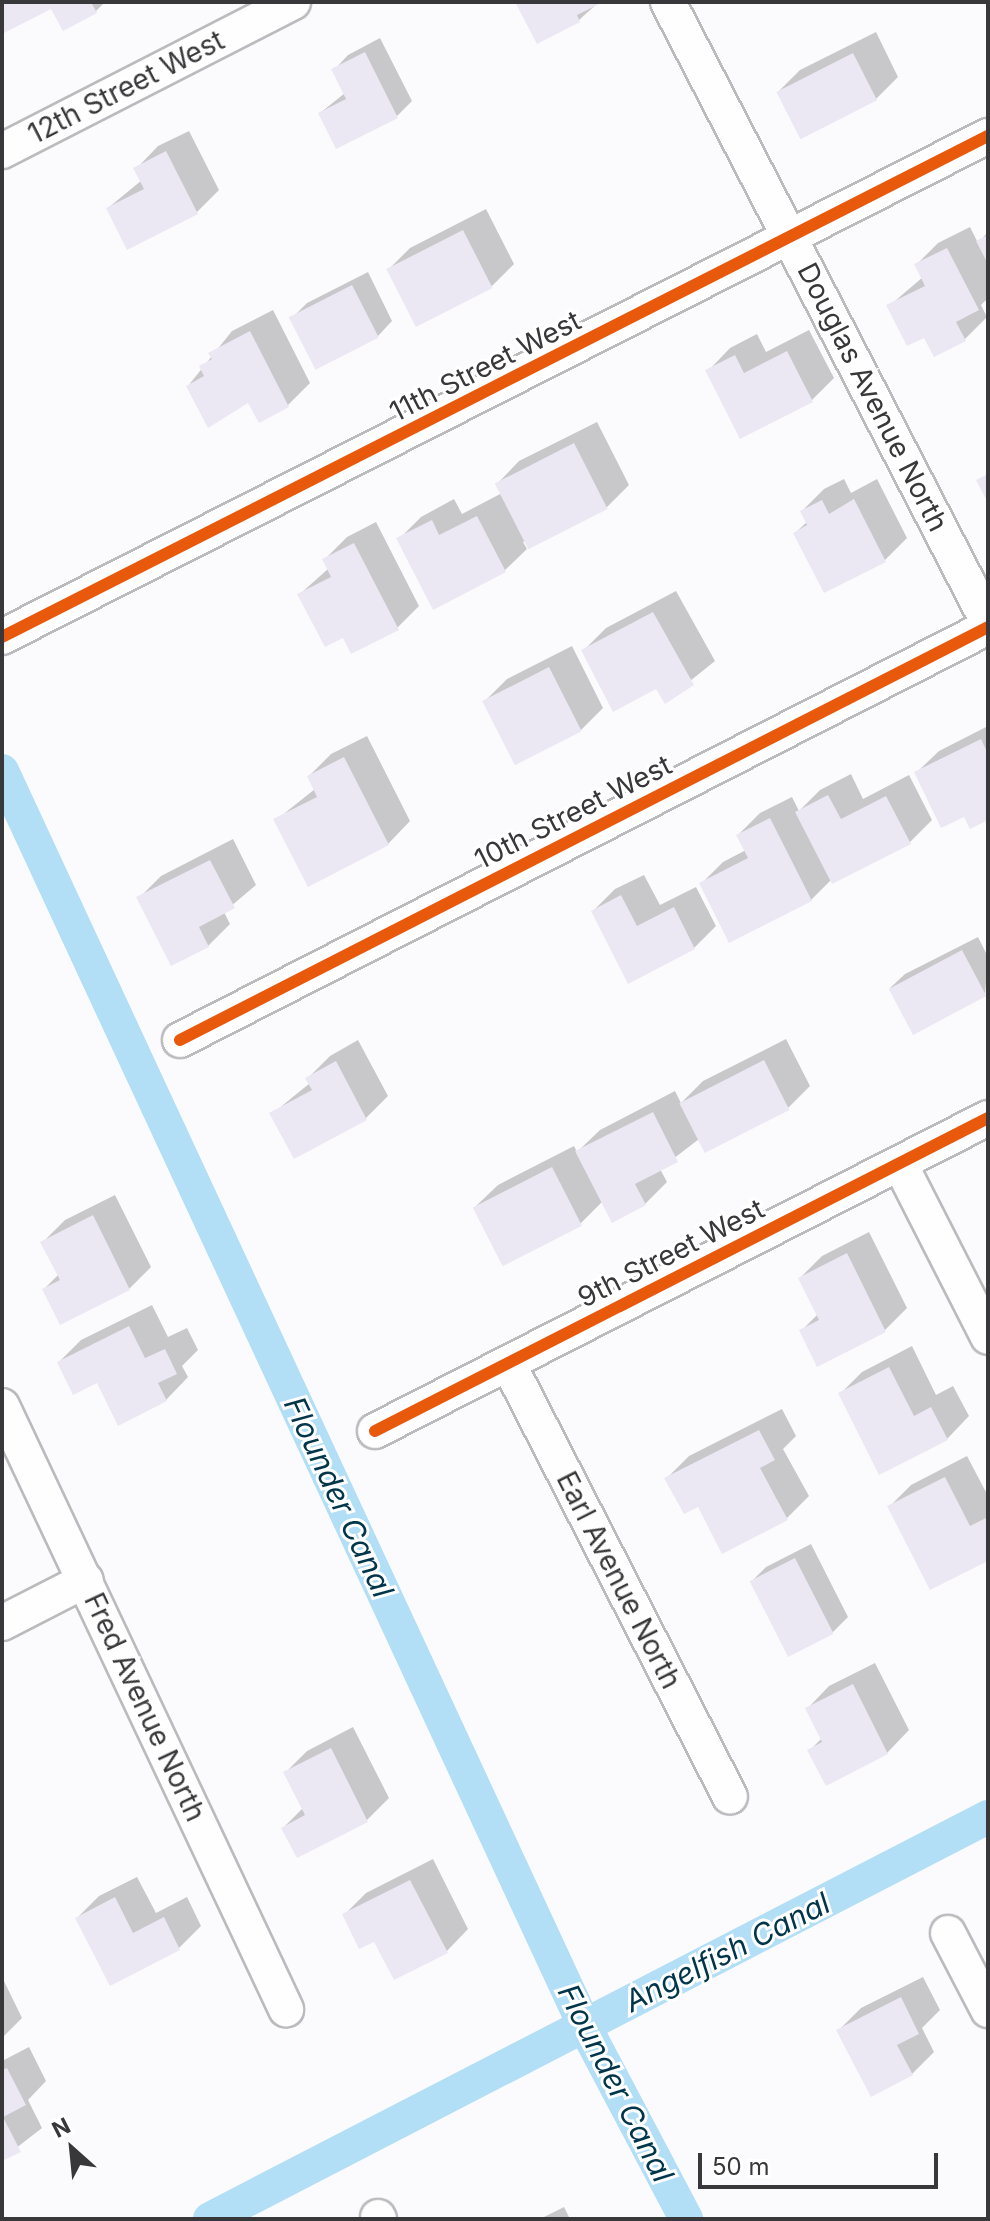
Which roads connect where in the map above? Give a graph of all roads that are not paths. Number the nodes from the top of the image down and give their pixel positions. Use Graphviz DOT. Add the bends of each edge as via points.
graph roads {
  1 [pos="293,2"];
  2 [pos="668,2"];
  3 [pos="988,136"];
  4 [pos="2,151"];
  5 [pos="790,237"];
  6 [pos="988,624"];
  7 [pos="2,637"];
  8 [pos="180,1040"];
  9 [pos="988,1118"];
  10 [pos="900,1164"];
  11 [pos="988,1337"];
  12 [pos="508,1363"];
  13 [pos="2,1406"];
  14 [pos="375,1431"];
  15 [pos="86,1580"];
  16 [pos="2,1623"];
  17 [pos="730,1796"];
  18 [pos="948,1933"];
  19 [pos="286,2009"];
  20 [pos="988,2010"];
  1 -- 4 [label="street, 12th Street West"];
  2 -- 5 [label="street, Douglas Avenue North"];
  3 -- 5 [label="street, 11th Street West"];
  5 -- 6 [label="street, Douglas Avenue North"];
  5 -- 7 [label="street, 11th Street West"];
  6 -- 8 [label="street, 10th Street West"];
  9 -- 10 [label="street, 9th Street West"];
  10 -- 11 [label="street"];
  10 -- 12 [label="street, 9th Street West"];
  12 -- 14 [label="street, 9th Street West"];
  12 -- 17 [label="street, Earl Avenue North"];
  13 -- 15 [label="street, Fred Avenue North"];
  15 -- 16 [label="street"];
  15 -- 19 [label="street, Fred Avenue North"];
  18 -- 20 [label="street"];
}
